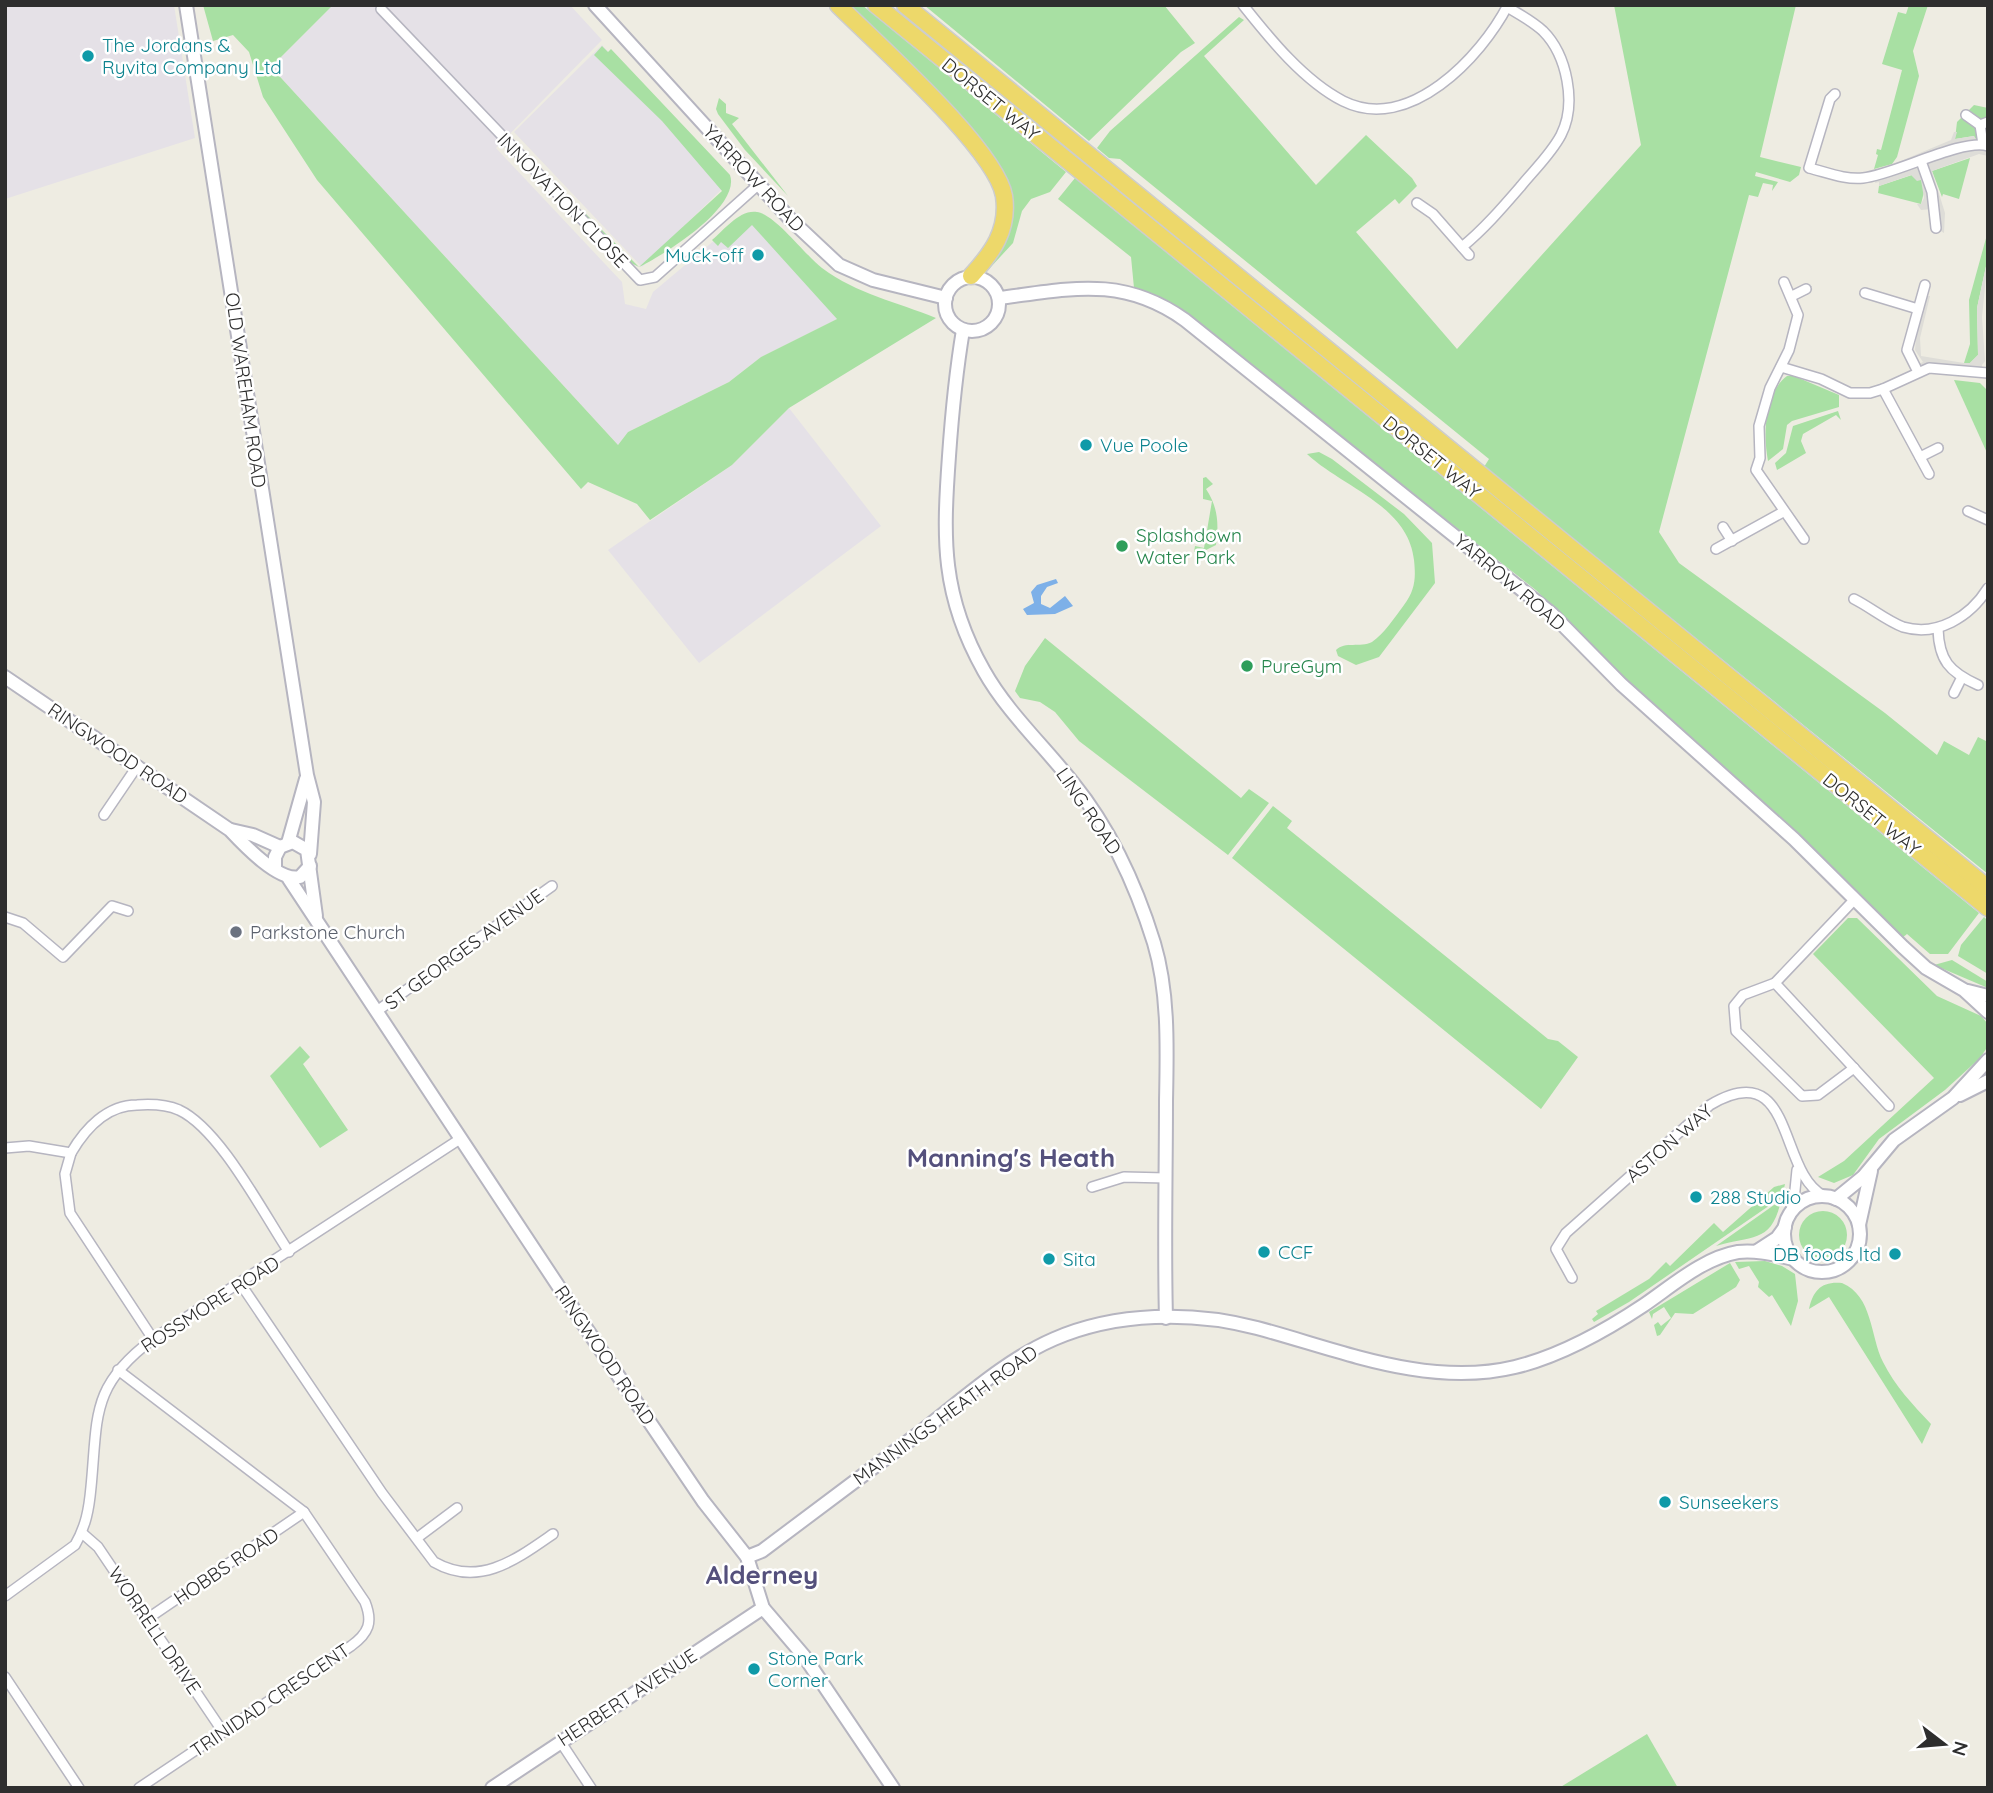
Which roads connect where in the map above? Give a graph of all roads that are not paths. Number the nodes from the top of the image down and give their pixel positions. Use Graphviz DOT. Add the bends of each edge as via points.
graph roads {
  1 [pos="186,5"];
  2 [pos="595,5"];
  3 [pos="838,5"];
  4 [pos="876,5"];
  5 [pos="905,5"];
  6 [pos="1243,5"];
  7 [pos="1508,6"];
  8 [pos="381,9"];
  9 [pos="1835,94"];
  10 [pos="1966,115"];
  11 [pos="1984,124"];
  12 [pos="1985,145"];
  13 [pos="1921,161"];
  14 [pos="1809,168"];
  15 [pos="1803,180"];
  16 [pos="758,185"];
  17 [pos="1418,203"];
  18 [pos="1933,209"];
  19 [pos="1921,210"];
  20 [pos="1936,228"];
  21 [pos="1462,247"];
  22 [pos="1469,255"];
  23 [pos="971,276"];
  24 [pos="1784,282"];
  25 [pos="1925,285"];
  26 [pos="1806,289"];
  27 [pos="1865,293"];
  28 [pos="1792,296"];
  29 [pos="946,298"];
  30 [pos="999,298"];
  31 [pos="1918,309"];
  32 [pos="963,330"];
  33 [pos="1781,367"];
  34 [pos="1918,372"];
  35 [pos="1988,373"];
  36 [pos="1883,390"];
  37 [pos="1938,448"];
  38 [pos="1920,457"];
  39 [pos="1929,474"];
  40 [pos="1968,511"];
  41 [pos="1783,512"];
  42 [pos="1988,520"];
  43 [pos="1723,527"];
  44 [pos="1804,539"];
  45 [pos="1732,541"];
  46 [pos="1716,550"];
  47 [pos="1988,588"];
  48 [pos="1854,599"];
  49 [pos="1938,629"];
  50 [pos="5,677"];
  51 [pos="1962,677"];
  52 [pos="1978,685"];
  53 [pos="1954,693"];
  54 [pos="138,765"];
  55 [pos="307,775"];
  56 [pos="104,815"];
  57 [pos="230,830"];
  58 [pos="284,845"];
  59 [pos="310,860"];
  60 [pos="275,868"];
  61 [pos="289,879"];
  62 [pos="552,886"];
  63 [pos="1988,888"];
  64 [pos="1854,900"];
  65 [pos="1988,908"];
  66 [pos="128,911"];
  67 [pos="5,917"];
  68 [pos="316,920"];
  69 [pos="1775,983"];
  70 [pos="1964,990"];
  71 [pos="1988,996"];
  72 [pos="377,1011"];
  73 [pos="1988,1012"];
  74 [pos="1988,1060"];
  75 [pos="1854,1068"];
  76 [pos="1988,1081"];
  77 [pos="1953,1098"];
  78 [pos="1889,1106"];
  79 [pos="460,1139"];
  80 [pos="5,1148"];
  81 [pos="71,1153"];
  82 [pos="1797,1164"];
  83 [pos="1872,1167"];
  84 [pos="1166,1178"];
  85 [pos="1092,1186"];
  86 [pos="1830,1197"];
  87 [pos="1786,1223"];
  88 [pos="1859,1226"];
  89 [pos="1757,1251"];
  90 [pos="289,1252"];
  91 [pos="1794,1259"];
  92 [pos="1572,1278"];
  93 [pos="240,1283"];
  94 [pos="1166,1318"];
  95 [pos="153,1339"];
  96 [pos="118,1370"];
  97 [pos="457,1508"];
  98 [pos="304,1512"];
  99 [pos="82,1533"];
  100 [pos="553,1534"];
  101 [pos="417,1538"];
  102 [pos="747,1557"];
  103 [pos="5,1596"];
  104 [pos="763,1608"];
  105 [pos="147,1619"];
  106 [pos="5,1677"];
  107 [pos="223,1732"];
  108 [pos="560,1741"];
  109 [pos="79,1788"];
  110 [pos="139,1788"];
  111 [pos="492,1788"];
  112 [pos="591,1788"];
  113 [pos="893,1788"];
  1 -- 55 [label="street, OLD WAREHAM ROAD"];
  2 -- 16 [label="street, YARROW ROAD"];
  3 -- 23 [label="highway" via="976,144 999,177 1002,231 993,252"];
  4 -- 65 [label="highway, DORSET WAY"];
  5 -- 63 [label="highway, DORSET WAY"];
  6 -- 7 [label="street" via="1319,85 1345,102 1368,107 1410,102 1445,81 1479,46"];
  7 -- 21 [label="street" via="1554,44 1566,75 1567,115 1562,134 1548,154 1491,221"];
  8 -- 16 [label="street, INNOVATION CLOSE" via="640,280 654,277"];
  9 -- 14 [label="street"];
  10 -- 11 [label="street"];
  11 -- 12 [label="street"];
  12 -- 13 [label="street"];
  13 -- 14 [label="street" via="1851,179"];
  13 -- 18 [label="street"];
  14 -- 15 [label="street"];
  16 -- 29 [label="street, YARROW ROAD" via="839,265 873,281"];
  17 -- 21 [label="street"];
  18 -- 19 [label="street"];
  18 -- 20 [label="street"];
  21 -- 22 [label="street"];
  23 -- 29 [label="street" via="956,282"];
  23 -- 30 [label="street" via="986,280"];
  24 -- 28 [label="street"];
  25 -- 31 [label="street"];
  26 -- 28 [label="street"];
  27 -- 31 [label="street"];
  28 -- 33 [label="street" via="1798,315"];
  29 -- 32 [label="street" via="951,320"];
  30 -- 32 [label="street" via="989,326"];
  30 -- 64 [label="street, YARROW ROAD" via="1093,288 1146,297 1175,313 1552,614"];
  31 -- 34 [label="street" via="1907,350"];
  32 -- 84 [label="street, LING ROAD" via="943,527 948,573 966,634 984,673 1091,806 1118,850 1145,917 1155,946 1165,1011"];
  33 -- 36 [label="street" via="1850,393"];
  33 -- 41 [label="street" via="1759,426 1756,470"];
  34 -- 35 [label="street" via="1929,368"];
  34 -- 36 [label="street"];
  36 -- 38 [label="street"];
  37 -- 38 [label="street"];
  38 -- 39 [label="street"];
  40 -- 42 [label="street"];
  41 -- 44 [label="street"];
  41 -- 45 [label="street"];
  43 -- 45 [label="street"];
  45 -- 46 [label="street"];
  47 -- 49 [label="street" via="1972,608"];
  48 -- 49 [label="street" via="1902,626"];
  49 -- 51 [label="street" via="1938,651"];
  50 -- 54 [label="street, RINGWOOD ROAD"];
  51 -- 52 [label="street"];
  51 -- 53 [label="street"];
  54 -- 56 [label="street"];
  54 -- 57 [label="street, RINGWOOD ROAD"];
  55 -- 58 [label="street, OLD WAREHAM ROAD"];
  55 -- 59 [label="street, OLD WAREHAM ROAD" via="314,802"];
  57 -- 58 [label="street, RINGWOOD ROAD"];
  57 -- 60 [label="street, RINGWOOD ROAD" via="251,853"];
  58 -- 59 [label="street" via="299,843"];
  58 -- 60 [label="street" via="275,857"];
  59 -- 61 [label="street" via="304,875"];
  59 -- 68 [label="street, RINGWOOD ROAD"];
  60 -- 61 [label="street"];
  61 -- 68 [label="street, RINGWOOD ROAD"];
  62 -- 72 [label="street, ST GEORGES AVENUE"];
  64 -- 69 [label="street"];
  64 -- 70 [label="street, YARROW ROAD" via="1926,968"];
  66 -- 67 [label="street" via="112,906 63,957 23,923"];
  68 -- 72 [label="street, RINGWOOD ROAD"];
  69 -- 75 [label="street"];
  69 -- 75 [label="street" via="1743,995 1734,1006 1736,1031 1802,1097 1818,1095"];
  70 -- 71 [label="street, YARROW ROAD"];
  70 -- 73 [label="street, YARROW ROAD"];
  72 -- 79 [label="street, RINGWOOD ROAD"];
  74 -- 77 [label="street"];
  75 -- 78 [label="street"];
  76 -- 77 [label="street"];
  77 -- 83 [label="street" via="1894,1140"];
  79 -- 90 [label="street, ROSSMORE ROAD"];
  79 -- 102 [label="street, RINGWOOD ROAD" via="703,1501"];
  80 -- 81 [label="street" via="29,1146"];
  81 -- 90 [label="street" via="90,1126 115,1109 146,1104 178,1110 204,1127"];
  81 -- 95 [label="street" via="65,1174 70,1213"];
  82 -- 86 [label="street, ASTON WAY" via="1814,1191"];
  82 -- 87 [label="street, ASTON WAY" via="1794,1200"];
  82 -- 92 [label="street, ASTON WAY" via="1783,1120 1769,1104 1753,1094 1727,1095 1566,1233 1556,1250"];
  83 -- 86 [label="street"];
  83 -- 88 [label="street"];
  84 -- 85 [label="street" via="1124,1177"];
  84 -- 94 [label="street, LING ROAD"];
  86 -- 87 [label="street" via="1806,1200"];
  86 -- 88 [label="street" via="1850,1208"];
  87 -- 89 [label="street, MANNINGS HEATH ROAD" via="1777,1238"];
  87 -- 91 [label="street" via="1785,1242"];
  88 -- 91 [label="street" via="1853,1256 1838,1269 1813,1270"];
  89 -- 91 [label="street, MANNINGS HEATH ROAD"];
  89 -- 94 [label="street, MANNINGS HEATH ROAD" via="1714,1259 1572,1346 1517,1367 1486,1373 1399,1366 1254,1327"];
  90 -- 93 [label="street, ROSSMORE ROAD"];
  93 -- 95 [label="street, ROSSMORE ROAD"];
  93 -- 101 [label="street"];
  94 -- 102 [label="street, MANNINGS HEATH ROAD" via="1076,1331 1035,1349 762,1551"];
  95 -- 96 [label="street, ROSSMORE ROAD"];
  96 -- 98 [label="street, TRINIDAD CRESCENT"];
  96 -- 99 [label="street, ROSSMORE ROAD" via="97,1413 89,1510"];
  97 -- 101 [label="street"];
  98 -- 105 [label="street, HOBBS ROAD"];
  98 -- 107 [label="street, TRINIDAD CRESCENT" via="365,1601 368,1631"];
  99 -- 103 [label="street" via="75,1545"];
  99 -- 105 [label="street, WORRELL DRIVE" via="98,1547"];
  100 -- 101 [label="street" via="510,1564 484,1573 444,1568"];
  102 -- 104 [label="street, RINGWOOD ROAD"];
  104 -- 108 [label="street, HERBERT AVENUE"];
  104 -- 113 [label="street, RINGWOOD ROAD" via="804,1656"];
  105 -- 107 [label="street, WORRELL DRIVE"];
  106 -- 109 [label="street"];
  107 -- 110 [label="street, TRINIDAD CRESCENT"];
  108 -- 111 [label="street, HERBERT AVENUE"];
  108 -- 112 [label="street"];
}
